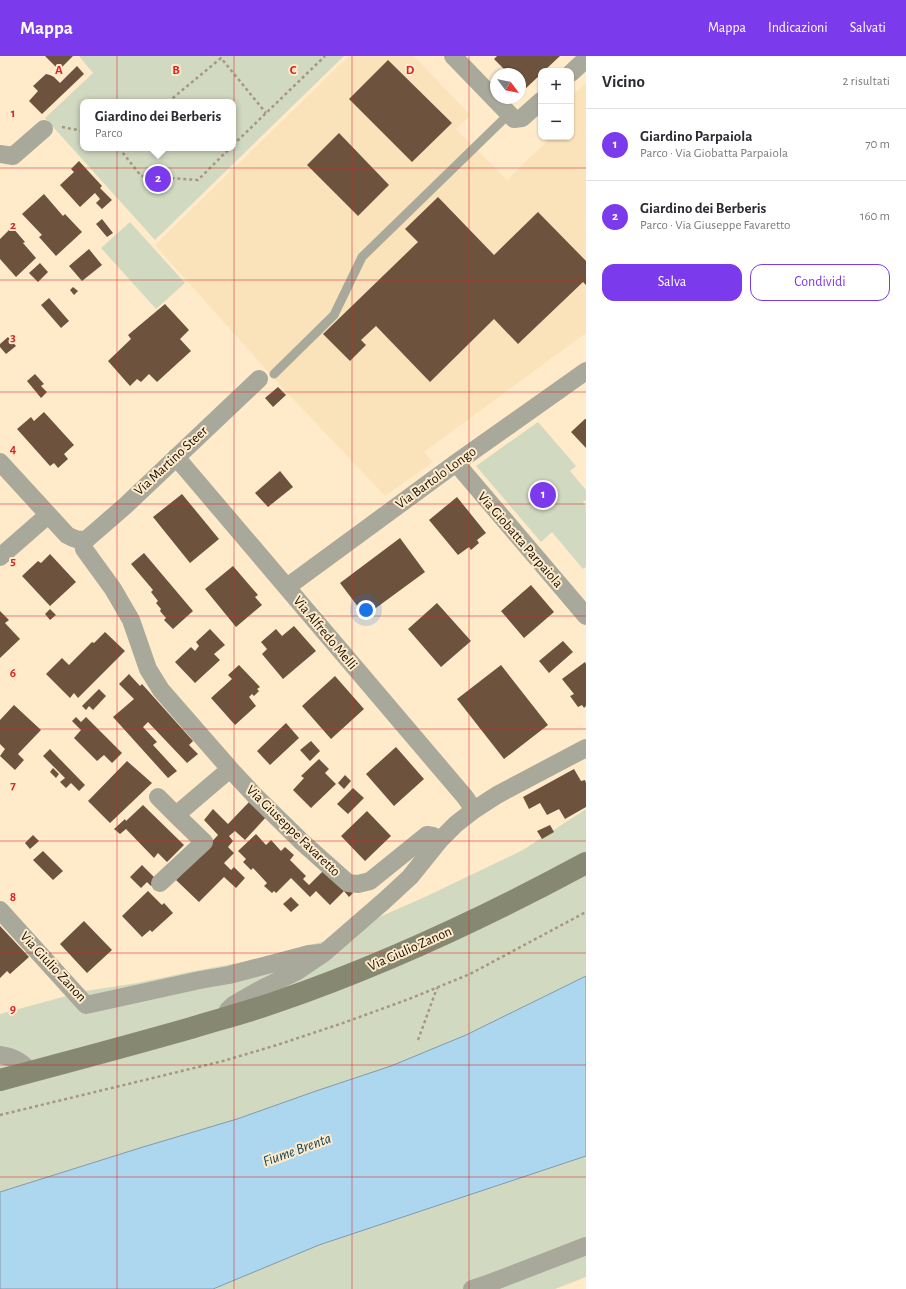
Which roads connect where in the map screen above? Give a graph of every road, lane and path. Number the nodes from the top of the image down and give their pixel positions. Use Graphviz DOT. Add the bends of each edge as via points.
graph roads {
  1 [pos="325,56"];
  2 [pos="453,56"];
  3 [pos="586,60"];
  4 [pos="574,70"];
  5 [pos="172,99"];
  6 [pos="538,104"];
  7 [pos="266,113"];
  8 [pos="509,114"];
  9 [pos="44,129"];
  10 [pos="236,143"];
  11 [pos="121,151"];
  12 [pos="227,151"];
  13 [pos="0,154"];
  14 [pos="586,371"];
  15 [pos="266,377"];
  16 [pos="176,457"];
  17 [pos="0,462"];
  18 [pos="456,464"];
  19 [pos="48,515"];
  20 [pos="82,540"];
  21 [pos="0,557"];
  22 [pos="287,587"];
  23 [pos="586,616"];
  24 [pos="586,748"];
  25 [pos="230,769"];
  26 [pos="158,797"];
  27 [pos="474,810"];
  28 [pos="176,814"];
  29 [pos="440,841"];
  30 [pos="586,863"];
  31 [pos="160,883"];
  32 [pos="0,910"];
  33 [pos="586,912"];
  34 [pos="324,953"];
  35 [pos="437,988"];
  36 [pos="227,1017"];
  37 [pos="418,1040"];
  38 [pos="0,1055"];
  39 [pos="29,1072"];
  40 [pos="0,1080"];
  41 [pos="0,1115"];
  42 [pos="586,1246"];
  43 [pos="472,1289"];
  1 -- 7 [label="path"];
  2 -- 8 [label="street"];
  3 -- 4 [label="street"];
  5 -- 7 [label="path" via="221,58"];
  6 -- 8 [label="street" via="522,118 514,119"];
  7 -- 10 [label="path"];
  8 -- 15 [label="lane" via="362,257 334,315"];
  9 -- 13 [label="street" via="13,156"];
  11 -- 12 [label="path" via="141,176 198,180"];
  14 -- 18 [label="street, Via Bartolo Longo"];
  15 -- 16 [label="street, Via Martino Steer"];
  16 -- 20 [label="street, Via Martino Steer" via="87,539"];
  16 -- 22 [label="street, Via Alfredo Melli"];
  17 -- 19 [label="street"];
  18 -- 22 [label="street, Via Bartolo Longo"];
  18 -- 23 [label="street, Via Giobatta Parpaiola"];
  19 -- 20 [label="street" via="67,535 74,540"];
  19 -- 21 [label="street"];
  20 -- 25 [label="street, Via Giuseppe Favaretto" via="84,549 113,589 131,620 154,680"];
  22 -- 27 [label="street, Via Alfredo Melli"];
  24 -- 27 [label="street" via="497,794"];
  25 -- 28 [label="street"];
  25 -- 29 [label="street, Via Giuseppe Favaretto" via="302,842 348,883 370,881 427,835"];
  26 -- 28 [label="street"];
  27 -- 29 [label="street"];
  28 -- 31 [label="street" via="204,842"];
  29 -- 34 [label="street" via="400,887"];
  30 -- 36 [label="street, Via Giulio Zanon" via="526,895 376,965 275,1003"];
  32 -- 34 [label="street, Via Giulio Zanon" via="86,1005 229,975 309,954"];
  33 -- 35 [label="path" via="470,974"];
  34 -- 36 [label="street" via="296,972 233,1005 228,1010"];
  35 -- 37 [label="path"];
  35 -- 41 [label="path" via="336,1025 223,1061"];
  36 -- 39 [label="street, Via Giulio Zanon"];
  38 -- 39 [label="street" via="19,1060"];
  39 -- 40 [label="street, Via Giulio Zanon"];
  42 -- 43 [label="street"];
}
